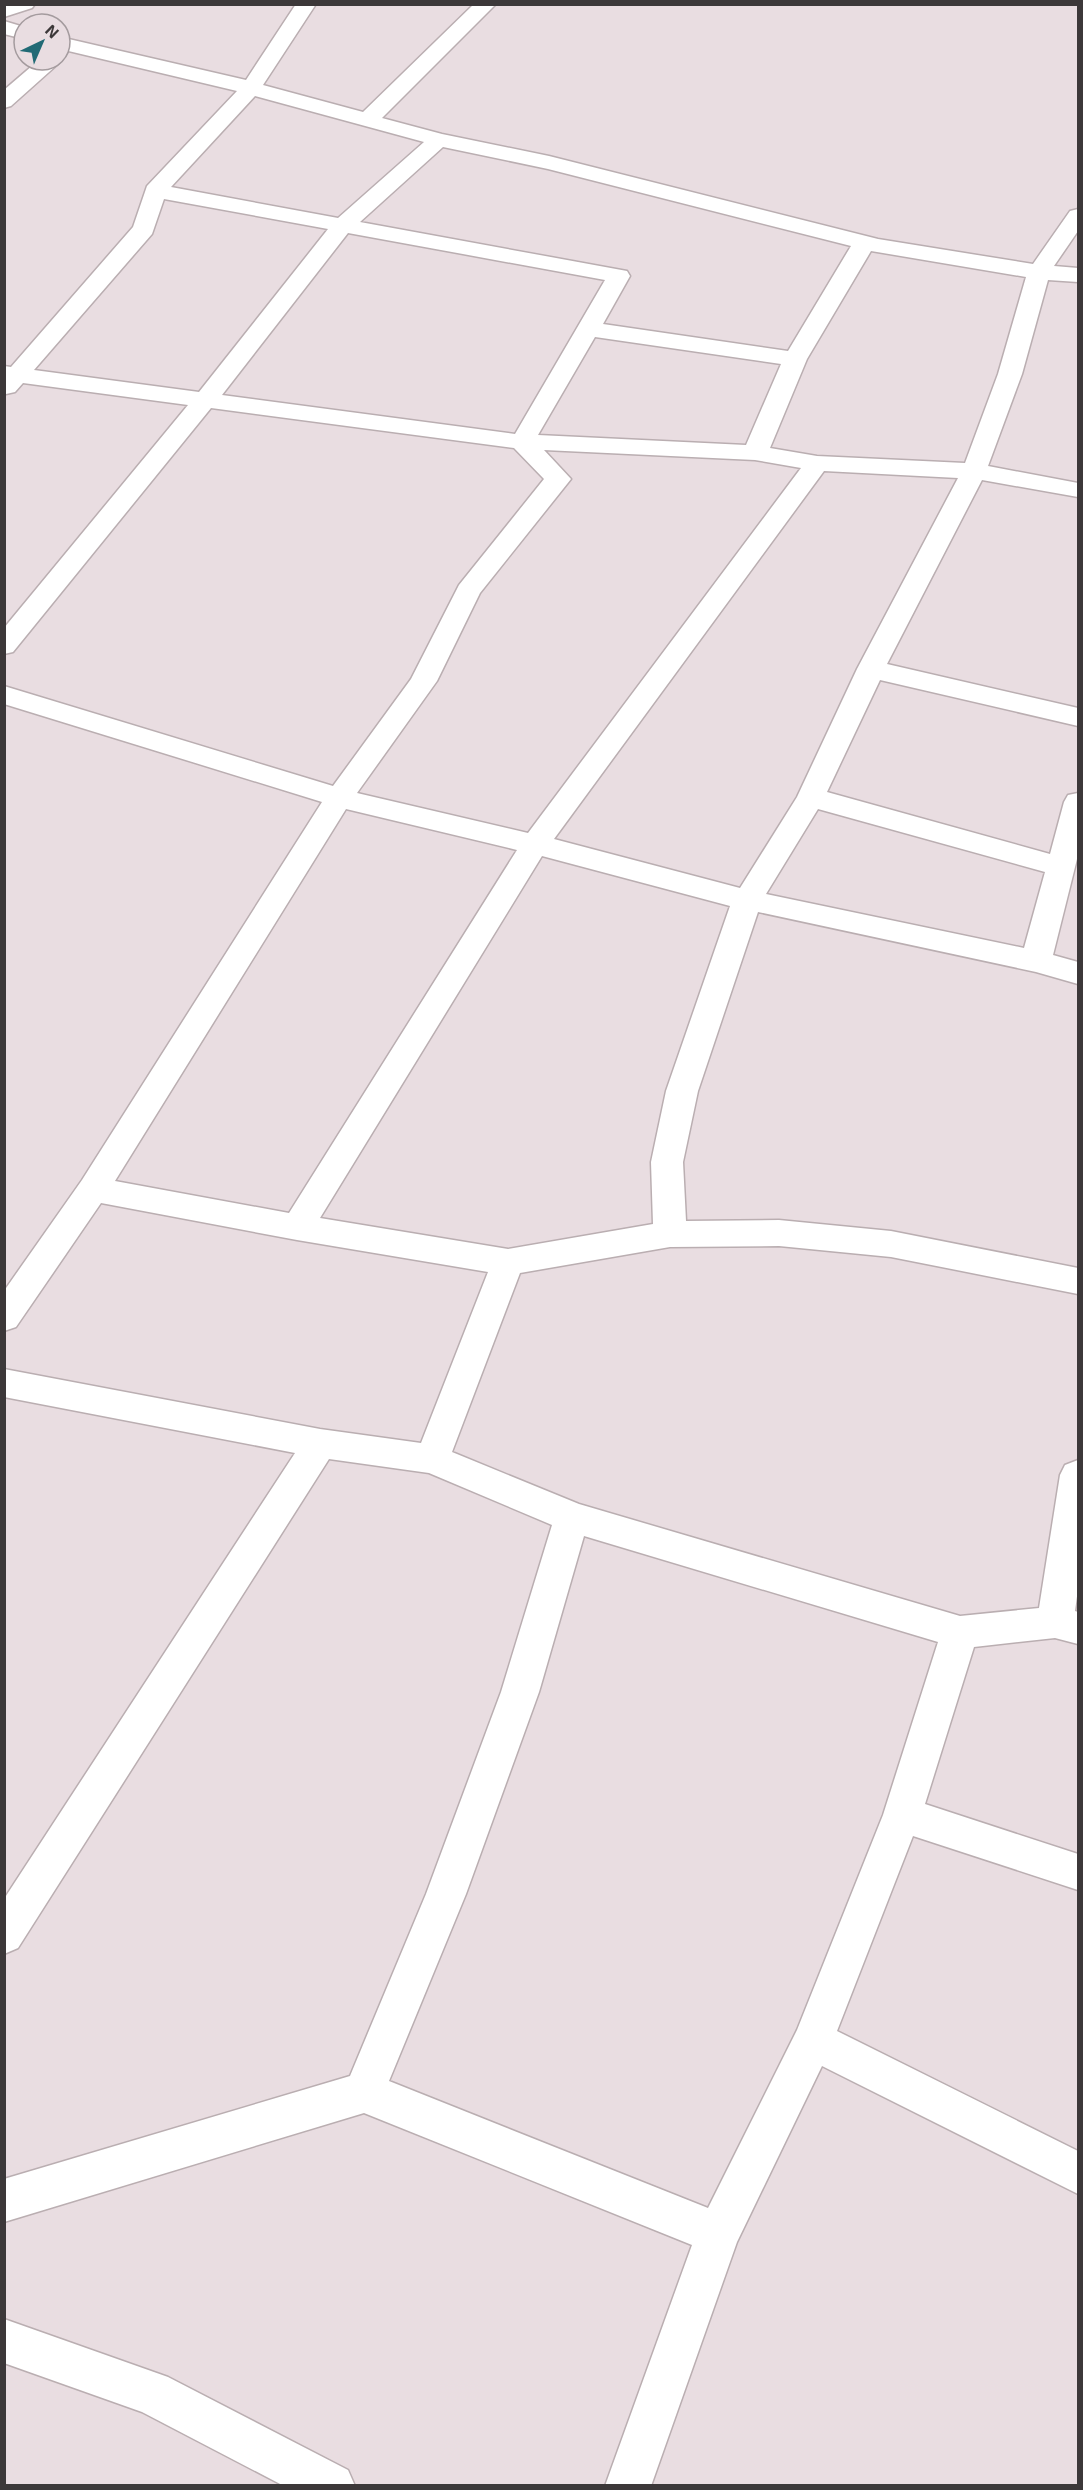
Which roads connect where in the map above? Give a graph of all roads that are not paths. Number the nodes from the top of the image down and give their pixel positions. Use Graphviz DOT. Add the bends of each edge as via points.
graph roads {
  1 [pos="26,4"];
  2 [pos="306,4"];
  3 [pos="486,4"];
  4 [pos="4,11"];
  5 [pos="72,52"];
  6 [pos="36,72"];
  7 [pos="251,88"];
  8 [pos="4,102"];
  9 [pos="368,119"];
  10 [pos="439,140"];
  11 [pos="155,191"];
  12 [pos="1078,216"];
  13 [pos="343,225"];
  14 [pos="864,243"];
  15 [pos="1039,272"];
  16 [pos="1078,276"];
  17 [pos="590,329"];
  18 [pos="795,359"];
  19 [pos="9,379"];
  20 [pos="204,401"];
  21 [pos="522,442"];
  22 [pos="754,453"];
  23 [pos="817,463"];
  24 [pos="974,471"];
  25 [pos="1078,490"];
  26 [pos="4,645"];
  27 [pos="871,669"];
  28 [pos="4,695"];
  29 [pos="1078,717"];
  30 [pos="811,797"];
  31 [pos="339,798"];
  32 [pos="1078,802"];
  33 [pos="536,844"];
  34 [pos="1061,867"];
  35 [pos="747,900"];
  36 [pos="1036,961"];
  37 [pos="1078,973"];
  38 [pos="93,1190"];
  39 [pos="297,1227"];
  40 [pos="670,1234"];
  41 [pos="508,1262"];
  42 [pos="1078,1281"];
  43 [pos="4,1318"];
  44 [pos="4,1383"];
  45 [pos="320,1443"];
  46 [pos="432,1459"];
  47 [pos="1078,1474"];
  48 [pos="572,1517"];
  49 [pos="1067,1625"];
  50 [pos="960,1632"];
  51 [pos="902,1815"];
  52 [pos="1078,1872"];
  53 [pos="4,1935"];
  54 [pos="813,2040"];
  55 [pos="364,2092"];
  56 [pos="1078,2173"];
  57 [pos="4,2201"];
  58 [pos="718,2234"];
  59 [pos="4,2341"];
  60 [pos="332,2486"];
  61 [pos="628,2486"];
  1 -- 4 [label="street"];
  2 -- 7 [label="street"];
  3 -- 9 [label="street"];
  5 -- 7 [label="street"];
  6 -- 8 [label="street"];
  7 -- 9 [label="street"];
  7 -- 11 [label="street"];
  9 -- 10 [label="street"];
  10 -- 13 [label="street"];
  10 -- 14 [label="street" via="549,163"];
  11 -- 13 [label="street"];
  11 -- 19 [label="street" via="144,229"];
  12 -- 15 [label="street"];
  13 -- 17 [label="street" via="619,276"];
  13 -- 20 [label="street"];
  14 -- 15 [label="street"];
  14 -- 18 [label="street"];
  15 -- 16 [label="street"];
  15 -- 24 [label="street" via="1010,374"];
  17 -- 18 [label="street"];
  17 -- 21 [label="street"];
  18 -- 22 [label="street"];
  19 -- 20 [label="street"];
  20 -- 21 [label="street"];
  20 -- 26 [label="street"];
  21 -- 22 [label="street"];
  21 -- 31 [label="street" via="558,479 468,591 423,681"];
  22 -- 23 [label="street"];
  23 -- 24 [label="street"];
  23 -- 33 [label="street"];
  24 -- 25 [label="street"];
  24 -- 27 [label="street"];
  27 -- 29 [label="street"];
  27 -- 30 [label="street"];
  28 -- 31 [label="street"];
  30 -- 34 [label="street"];
  30 -- 35 [label="street"];
  31 -- 33 [label="street"];
  31 -- 38 [label="street"];
  32 -- 34 [label="street"];
  33 -- 35 [label="street"];
  33 -- 39 [label="street"];
  34 -- 36 [label="street"];
  35 -- 36 [label="street"];
  35 -- 40 [label="street" via="682,1091 667,1162"];
  36 -- 37 [label="street"];
  38 -- 39 [label="street"];
  38 -- 43 [label="street"];
  39 -- 41 [label="street"];
  40 -- 41 [label="street"];
  40 -- 42 [label="street" via="779,1233 891,1244"];
  41 -- 46 [label="street"];
  44 -- 45 [label="street"];
  45 -- 46 [label="street"];
  45 -- 53 [label="street"];
  46 -- 48 [label="street"];
  47 -- 49 [label="street"];
  48 -- 50 [label="street"];
  48 -- 55 [label="street" via="516,1703 446,1894"];
  49 -- 50 [label="street"];
  50 -- 51 [label="street"];
  51 -- 52 [label="street"];
  51 -- 54 [label="street"];
  54 -- 56 [label="street"];
  54 -- 58 [label="street"];
  55 -- 57 [label="street"];
  55 -- 58 [label="street"];
  58 -- 61 [label="street"];
  59 -- 60 [label="street" via="152,2393"];
}
